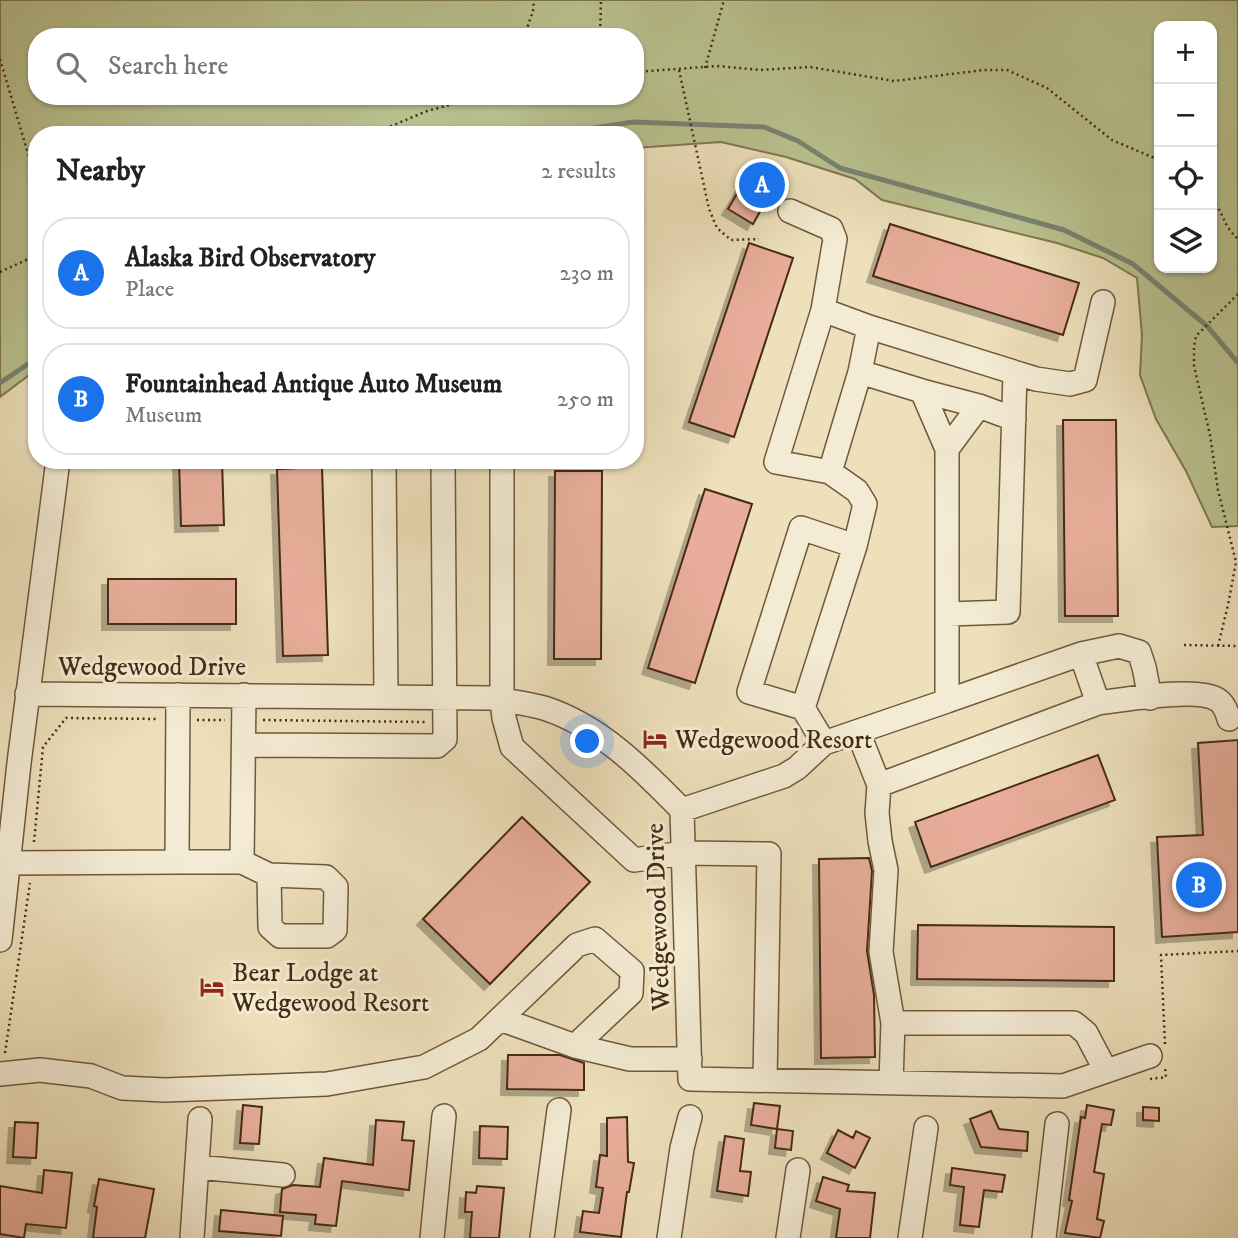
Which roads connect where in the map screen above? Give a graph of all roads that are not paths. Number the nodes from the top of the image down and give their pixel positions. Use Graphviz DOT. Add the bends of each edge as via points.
graph roads {
  1 [pos="790,211"];
  2 [pos="1103,302"];
  3 [pos="823,310"];
  4 [pos="869,327"];
  5 [pos="860,372"];
  6 [pos="1015,373"];
  7 [pos="922,391"];
  8 [pos="978,406"];
  9 [pos="1014,419"];
  10 [pos="947,449"];
  11 [pos="57,469"];
  12 [pos="384,469"];
  13 [pos="443,469"];
  14 [pos="502,469"];
  15 [pos="830,472"];
  16 [pos="855,545"];
  17 [pos="948,614"];
  18 [pos="1081,654"];
  19 [pos="27,694"];
  20 [pos="178,695"];
  21 [pos="244,695"];
  22 [pos="386,696"];
  23 [pos="447,696"];
  24 [pos="1150,698"];
  25 [pos="502,700"];
  26 [pos="947,701"];
  27 [pos="1098,704"];
  28 [pos="803,708"];
  29 [pos="1230,719"];
  30 [pos="858,732"];
  31 [pos="824,743"];
  32 [pos="245,745"];
  33 [pos="9,763"];
  34 [pos="879,785"];
  35 [pos="682,810"];
  36 [pos="683,853"];
  37 [pos="177,862"];
  38 [pos="242,862"];
  39 [pos="8,863"];
  40 [pos="270,875"];
  41 [pos="0,940"];
  42 [pos="500,1019"];
  43 [pos="893,1023"];
  44 [pos="575,1046"];
  45 [pos="1160,1056"];
  46 [pos="690,1059"];
  47 [pos="1,1068"];
  48 [pos="1106,1071"];
  49 [pos="765,1080"];
  50 [pos="891,1082"];
  51 [pos="559,1110"];
  52 [pos="444,1116"];
  53 [pos="690,1117"];
  54 [pos="200,1119"];
  55 [pos="1057,1124"];
  56 [pos="926,1128"];
  57 [pos="197,1167"];
  58 [pos="798,1170"];
  59 [pos="283,1175"];
  60 [pos="192,1238"];
  61 [pos="432,1238"];
  62 [pos="542,1238"];
  63 [pos="668,1238"];
  64 [pos="788,1238"];
  65 [pos="910,1238"];
  66 [pos="1044,1238"];
  1 -- 3 [label="street" via="831,229 835,239"];
  2 -- 6 [label="street" via="1085,380 1070,384"];
  3 -- 4 [label="street"];
  3 -- 15 [label="street" via="776,462"];
  4 -- 5 [label="street"];
  4 -- 6 [label="street"];
  5 -- 7 [label="street"];
  5 -- 15 [label="street"];
  6 -- 9 [label="street"];
  7 -- 8 [label="street"];
  7 -- 10 [label="street"];
  8 -- 9 [label="street"];
  8 -- 10 [label="street"];
  9 -- 17 [label="street" via="1007,612"];
  10 -- 17 [label="street"];
  11 -- 19 [label="street"];
  12 -- 22 [label="street"];
  13 -- 23 [label="street"];
  14 -- 25 [label="street"];
  15 -- 16 [label="street" via="857,491 865,504"];
  16 -- 28 [label="street"];
  16 -- 28 [label="street" via="801,528 749,692"];
  17 -- 26 [label="street"];
  18 -- 24 [label="street" via="1119,646 1139,652"];
  18 -- 26 [label="street"];
  18 -- 27 [label="street"];
  19 -- 20 [label="street, Wedgewood Drive"];
  19 -- 33 [label="street"];
  20 -- 21 [label="street, Wedgewood Drive"];
  20 -- 37 [label="street"];
  21 -- 22 [label="street, Wedgewood Drive"];
  21 -- 32 [label="street"];
  22 -- 23 [label="street, Wedgewood Drive"];
  23 -- 25 [label="street, Wedgewood Drive"];
  23 -- 32 [label="street" via="445,739 437,746"];
  24 -- 27 [label="street"];
  24 -- 29 [label="street" via="1186,694 1217,699"];
  25 -- 35 [label="street, Wedgewood Drive" via="543,708 579,722 624,753"];
  25 -- 36 [label="street" via="512,747 634,860"];
  26 -- 30 [label="street"];
  27 -- 34 [label="street"];
  28 -- 31 [label="street"];
  30 -- 31 [label="street"];
  30 -- 34 [label="street"];
  31 -- 35 [label="street" via="784,776"];
  32 -- 38 [label="street"];
  33 -- 39 [label="street"];
  34 -- 43 [label="street" via="877,813 886,870 881,952"];
  35 -- 36 [label="street, Wedgewood Drive"];
  36 -- 46 [label="street, Wedgewood Drive"];
  36 -- 49 [label="street" via="769,854"];
  37 -- 38 [label="street"];
  37 -- 39 [label="street"];
  38 -- 40 [label="street"];
  39 -- 41 [label="street"];
  42 -- 44 [label="street"];
  42 -- 44 [label="street" via="577,945 595,939 632,971 631,993"];
  42 -- 47 [label="street" via="479,1039 424,1067 327,1084 165,1090 122,1087 91,1076"];
  43 -- 48 [label="street" via="1074,1023 1086,1033"];
  43 -- 50 [label="street"];
  44 -- 46 [label="street" via="630,1059"];
  45 -- 48 [label="street"];
  46 -- 49 [label="street" via="690,1079"];
  48 -- 50 [label="street" via="1063,1086"];
  49 -- 50 [label="street"];
  51 -- 62 [label="street"];
  52 -- 61 [label="street"];
  53 -- 63 [label="street"];
  54 -- 57 [label="street"];
  55 -- 66 [label="street"];
  56 -- 65 [label="street"];
  57 -- 59 [label="street"];
  57 -- 60 [label="street"];
  58 -- 64 [label="street"];
}
